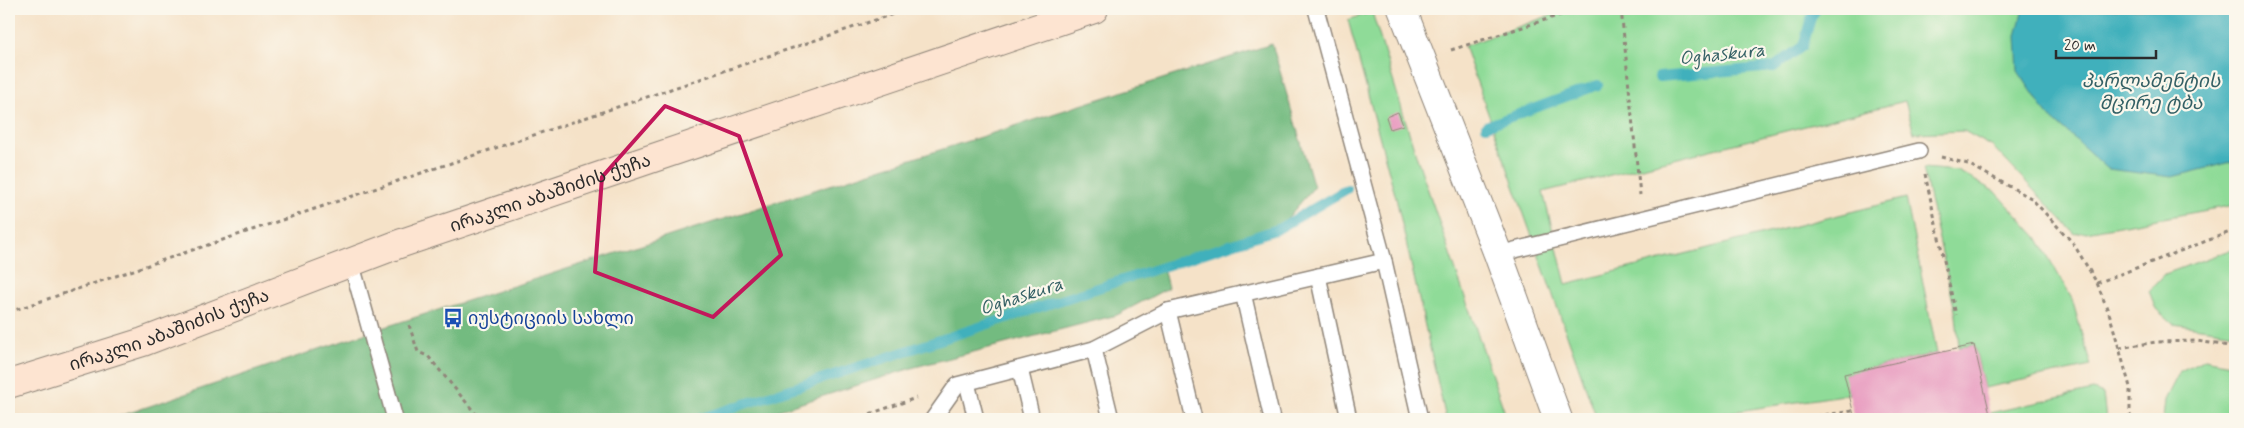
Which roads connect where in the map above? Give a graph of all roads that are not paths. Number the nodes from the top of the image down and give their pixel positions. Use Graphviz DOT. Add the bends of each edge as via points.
graph roads {
  1 [pos="1094,9"];
  2 [pos="1316,9"];
  3 [pos="1402,9"];
  4 [pos="1919,152"];
  5 [pos="1498,254"];
  6 [pos="1384,261"];
  7 [pos="351,262"];
  8 [pos="1318,276"];
  9 [pos="1243,293"];
  10 [pos="1168,311"];
  11 [pos="1094,350"];
  12 [pos="1020,369"];
  13 [pos="9,384"];
  14 [pos="962,384"];
  15 [pos="395,419"];
  16 [pos="933,419"];
  17 [pos="976,419"];
  18 [pos="1032,419"];
  19 [pos="1111,419"];
  20 [pos="1194,419"];
  21 [pos="1272,419"];
  22 [pos="1349,419"];
  23 [pos="1420,419"];
  24 [pos="1558,419"];
  1 -- 7 [label="main road, ირაკლი აბაშიძის ქუჩა"];
  2 -- 6 [label="lane"];
  3 -- 5 [label="street"];
  4 -- 5 [label="lane"];
  5 -- 24 [label="street"];
  6 -- 8 [label="lane"];
  6 -- 23 [label="lane"];
  7 -- 13 [label="main road, ირაკლი აბაშიძის ქუჩა" via="143,342"];
  7 -- 15 [label="lane"];
  8 -- 9 [label="lane"];
  8 -- 22 [label="lane"];
  9 -- 10 [label="lane"];
  9 -- 21 [label="lane"];
  10 -- 11 [label="lane"];
  10 -- 20 [label="lane"];
  11 -- 12 [label="lane"];
  11 -- 19 [label="lane"];
  12 -- 14 [label="lane"];
  12 -- 18 [label="lane"];
  14 -- 16 [label="lane"];
  14 -- 17 [label="lane"];
}
